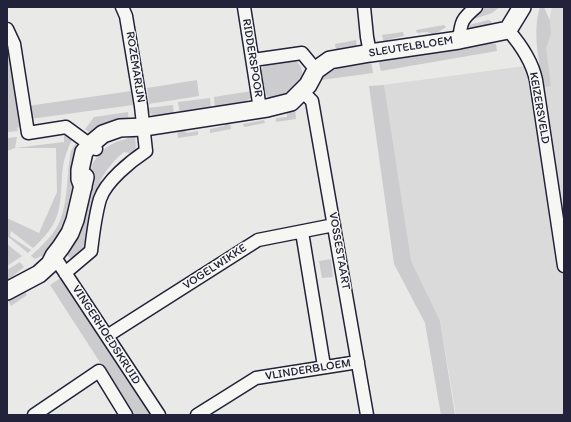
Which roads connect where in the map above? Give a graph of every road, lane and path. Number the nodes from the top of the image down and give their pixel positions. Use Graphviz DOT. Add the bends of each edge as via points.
graph roads {
  1 [pos="122,7"];
  2 [pos="244,7"];
  3 [pos="364,7"];
  4 [pos="476,7"];
  5 [pos="522,7"];
  6 [pos="7,29"];
  7 [pos="508,30"];
  8 [pos="459,40"];
  9 [pos="370,53"];
  10 [pos="253,60"];
  11 [pos="316,70"];
  12 [pos="302,91"];
  13 [pos="260,109"];
  14 [pos="142,127"];
  15 [pos="93,146"];
  16 [pos="559,195"];
  17 [pos="334,225"];
  18 [pos="302,232"];
  19 [pos="54,256"];
  20 [pos="564,266"];
  21 [pos="65,273"];
  22 [pos="7,286"];
  23 [pos="7,290"];
  24 [pos="107,336"];
  25 [pos="358,362"];
  26 [pos="324,366"];
  27 [pos="34,415"];
  28 [pos="126,415"];
  29 [pos="159,415"];
  30 [pos="197,415"];
  31 [pos="367,415"];
  1 -- 14 [label="street, ROZEMARIJN" via="126,16"];
  2 -- 10 [label="street, RIDDERSPOOR"];
  3 -- 9 [label="street"];
  4 -- 8 [label="street" via="464,17"];
  5 -- 7 [label="street"];
  6 -- 15 [label="street" via="14,44 28,133 66,127"];
  7 -- 8 [label="street, SLEUTELBLOEM"];
  7 -- 16 [label="street, KEIZERSVELD" via="522,46 534,73"];
  8 -- 9 [label="street, SLEUTELBLOEM"];
  9 -- 11 [label="street, SLEUTELBLOEM" via="330,60"];
  10 -- 11 [label="street" via="302,53"];
  10 -- 13 [label="street, RIDDERSPOOR"];
  11 -- 12 [label="street, SLEUTELBLOEM"];
  12 -- 13 [label="street, SLEUTELBLOEM" via="291,102"];
  12 -- 17 [label="street, VOSSESTAART" via="312,101"];
  13 -- 14 [label="street, SLEUTELBLOEM"];
  14 -- 15 [label="street, SLEUTELBLOEM" via="120,128 103,134"];
  14 -- 21 [label="street" via="146,151 123,168 100,198 91,251"];
  15 -- 19 [label="street, SLEUTELBLOEM" via="84,152 82,159 80,179 83,187 76,220 70,234"];
  16 -- 20 [label="street, KEIZERSVELD"];
  17 -- 18 [label="street, VOGELWIKKE"];
  17 -- 25 [label="street, VOSSESTAART"];
  18 -- 24 [label="street, VOGELWIKKE" via="258,240"];
  18 -- 26 [label="street"];
  19 -- 21 [label="street, VINGERHOEDSKRUID"];
  19 -- 22 [label="street, SLEUTELBLOEM" via="44,259"];
  19 -- 23 [label="street, SLEUTELBLOEM" via="50,264 39,274"];
  21 -- 24 [label="street, VINGERHOEDSKRUID"];
  24 -- 29 [label="street, VINGERHOEDSKRUID"];
  25 -- 26 [label="street, VLINDERBLOEM"];
  25 -- 31 [label="street, VOSSESTAART"];
  26 -- 30 [label="street, VLINDERBLOEM" via="256,378"];
  27 -- 28 [label="street" via="99,371"];
}
